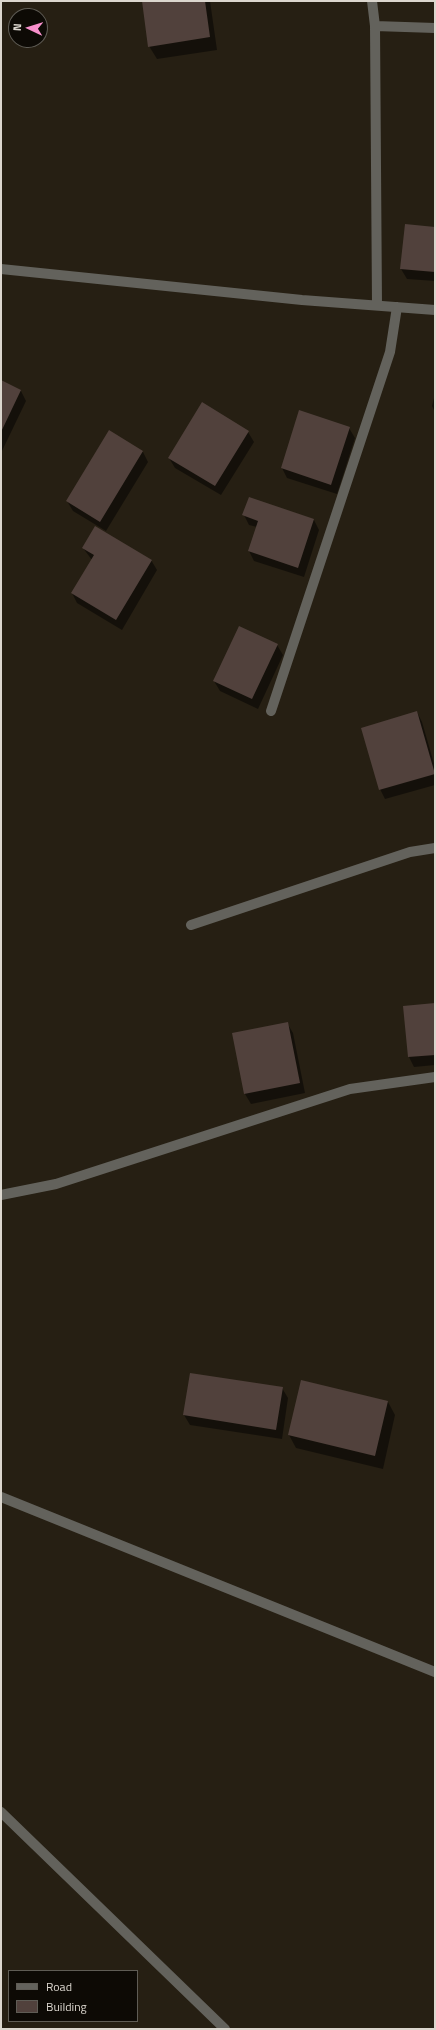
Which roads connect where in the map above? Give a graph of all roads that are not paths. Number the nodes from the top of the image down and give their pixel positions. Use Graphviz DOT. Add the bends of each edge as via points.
graph roads {
  1 [pos="372,1"];
  2 [pos="375,26"];
  3 [pos="435,28"];
  4 [pos="1,270"];
  5 [pos="377,305"];
  6 [pos="397,307"];
  7 [pos="435,310"];
  8 [pos="271,711"];
  9 [pos="435,848"];
  10 [pos="191,925"];
  11 [pos="435,1077"];
  12 [pos="1,1195"];
  13 [pos="1,1496"];
  14 [pos="435,1672"];
  15 [pos="1,1812"];
  16 [pos="225,2029"];
  1 -- 2 [label="street"];
  2 -- 3 [label="street"];
  2 -- 5 [label="street"];
  4 -- 5 [label="street"];
  5 -- 6 [label="street"];
  6 -- 7 [label="street"];
  6 -- 8 [label="street" via="390,352"];
  9 -- 10 [label="street" via="410,852"];
  11 -- 12 [label="street" via="350,1089 56,1184"];
  13 -- 14 [label="street"];
  15 -- 16 [label="street"];
}
